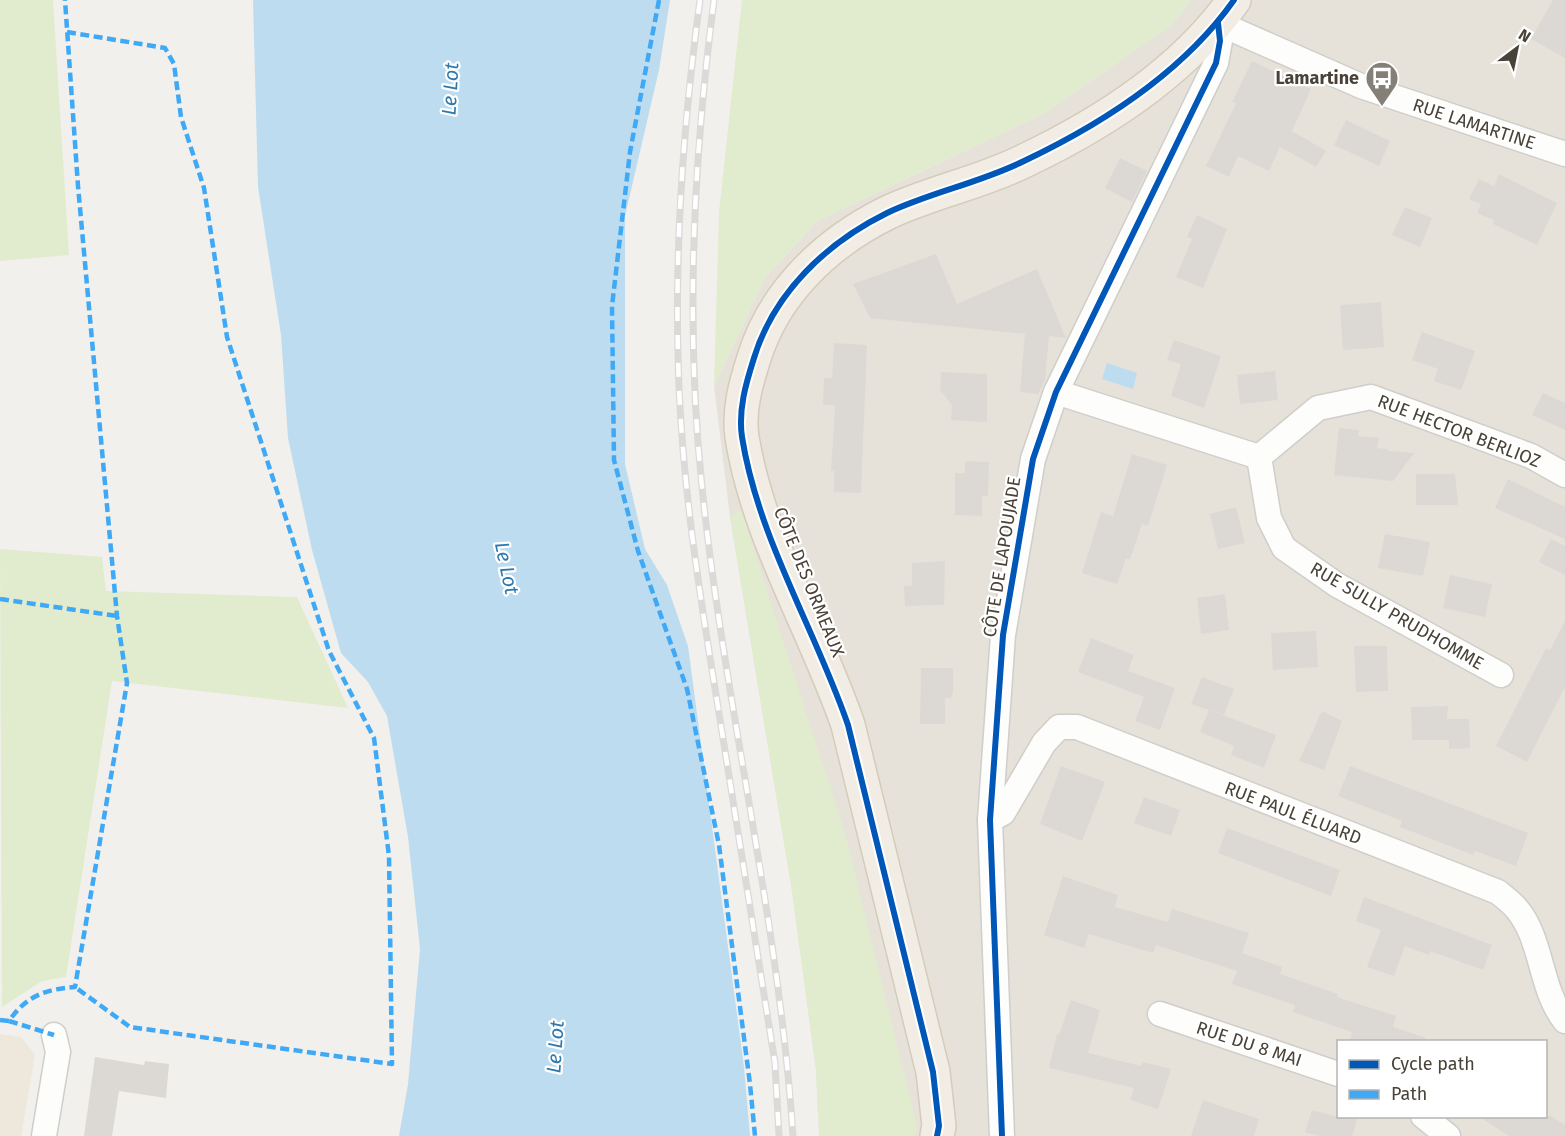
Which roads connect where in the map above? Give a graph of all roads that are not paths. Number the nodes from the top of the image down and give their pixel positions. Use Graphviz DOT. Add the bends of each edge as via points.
graph roads {
  1 [pos="1226,12"];
  2 [pos="1565,154"];
  3 [pos="1056,392"];
  4 [pos="1259,457"];
  5 [pos="1565,475"];
  6 [pos="1501,675"];
  7 [pos="990,820"];
  8 [pos="1160,1014"];
  9 [pos="1565,1021"];
  10 [pos="54,1035"];
  11 [pos="1337,1074"];
  12 [pos="1426,1118"];
  13 [pos="44,1136"];
  14 [pos="937,1136"];
  15 [pos="1002,1136"];
  16 [pos="1448,1136"];
  1 -- 2 [label="street, RUE LAMARTINE" via="1361,86"];
  1 -- 3 [label="street, CÔTE DE LAPOUJADE" via="1216,63"];
  1 -- 14 [label="main road, CÔTE DES ORMEAUX" via="1134,97 1076,133 1023,162 886,213 822,255 784,296 761,335 744,390 742,435 753,483 779,560 830,674 848,726 933,1072"];
  3 -- 4 [label="street"];
  3 -- 7 [label="street, CÔTE DE LAPOUJADE" via="1033,459 1003,634"];
  4 -- 5 [label="street, RUE HECTOR BERLIOZ" via="1318,408 1371,397 1531,456"];
  4 -- 6 [label="street, RUE SULLY PRUDHOMME" via="1269,518 1284,548 1337,585"];
  7 -- 9 [label="street, RUE PAUL ÉLUARD" via="1003,813 1044,743 1059,727 1077,727 1498,892 1516,908 1529,931 1556,1009"];
  7 -- 15 [label="street, CÔTE DE LAPOUJADE"];
  8 -- 11 [label="street, RUE DU 8 MAI"];
  10 -- 13 [label="street" via="58,1052"];
  12 -- 16 [label="street"];
}
